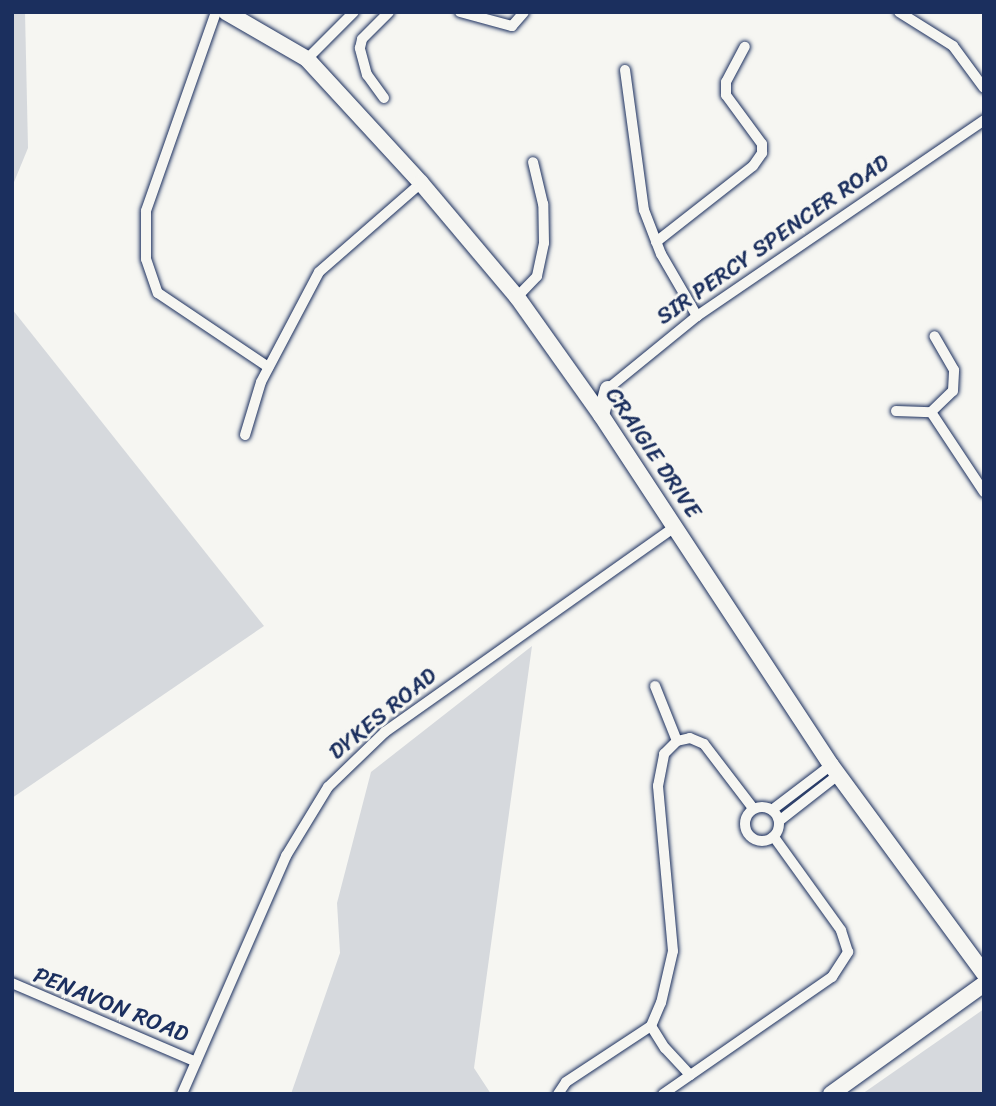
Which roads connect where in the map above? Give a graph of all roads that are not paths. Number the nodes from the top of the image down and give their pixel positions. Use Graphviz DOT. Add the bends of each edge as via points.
graph roads {
  1 [pos="216,12"];
  2 [pos="226,12"];
  3 [pos="354,12"];
  4 [pos="389,12"];
  5 [pos="460,12"];
  6 [pos="524,12"];
  7 [pos="899,12"];
  8 [pos="744,47"];
  9 [pos="307,59"];
  10 [pos="625,70"];
  11 [pos="984,88"];
  12 [pos="384,98"];
  13 [pos="984,120"];
  14 [pos="533,162"];
  15 [pos="421,183"];
  16 [pos="656,242"];
  17 [pos="517,297"];
  18 [pos="697,316"];
  19 [pos="934,336"];
  20 [pos="268,367"];
  21 [pos="608,389"];
  22 [pos="596,408"];
  23 [pos="896,411"];
  24 [pos="931,412"];
  25 [pos="245,435"];
  26 [pos="984,492"];
  27 [pos="674,527"];
  28 [pos="655,687"];
  29 [pos="677,741"];
  30 [pos="835,770"];
  31 [pos="753,808"];
  32 [pos="772,810"];
  33 [pos="779,821"];
  34 [pos="774,837"];
  35 [pos="984,973"];
  36 [pos="984,984"];
  37 [pos="13,988"];
  38 [pos="651,1026"];
  39 [pos="196,1062"];
  40 [pos="690,1075"];
  41 [pos="182,1094"];
  42 [pos="558,1094"];
  43 [pos="663,1094"];
  44 [pos="831,1094"];
  1 -- 20 [label="street" via="146,211 146,259 158,293"];
  2 -- 9 [label="street, CRAIGIE DRIVE"];
  3 -- 9 [label="street"];
  4 -- 12 [label="street" via="362,39 360,48 367,75"];
  5 -- 6 [label="street" via="512,26"];
  7 -- 11 [label="street" via="953,46"];
  8 -- 16 [label="street" via="726,82 726,95 762,144 762,153 753,166"];
  9 -- 15 [label="street, CRAIGIE DRIVE"];
  10 -- 16 [label="street" via="638,189"];
  13 -- 18 [label="street, SIR PERCY SPENCER ROAD"];
  14 -- 17 [label="street" via="545,220 537,276"];
  15 -- 17 [label="street, CRAIGIE DRIVE"];
  15 -- 20 [label="street" via="320,272"];
  16 -- 18 [label="street"];
  17 -- 22 [label="street, CRAIGIE DRIVE"];
  18 -- 21 [label="street, SIR PERCY SPENCER ROAD"];
  19 -- 24 [label="street" via="957,380 953,391"];
  20 -- 25 [label="street"];
  21 -- 22 [label="street"];
  22 -- 27 [label="street, CRAIGIE DRIVE"];
  23 -- 24 [label="street"];
  24 -- 26 [label="street"];
  27 -- 30 [label="street, CRAIGIE DRIVE"];
  27 -- 39 [label="street, DYKES ROAD" via="385,732 328,787 286,856"];
  28 -- 29 [label="street"];
  29 -- 31 [label="street" via="698,741 714,752"];
  29 -- 38 [label="street" via="664,754 658,771 673,951"];
  30 -- 32 [label="street"];
  30 -- 33 [label="street"];
  30 -- 35 [label="street, CRAIGIE DRIVE"];
  31 -- 32 [label="street"];
  31 -- 34 [label="street" via="744,822 747,834 761,842"];
  32 -- 33 [label="street"];
  33 -- 34 [label="street"];
  34 -- 40 [label="street" via="841,930 848,952 832,977"];
  36 -- 44 [label="street"];
  37 -- 39 [label="street, PENAVON ROAD"];
  38 -- 40 [label="street" via="664,1048"];
  38 -- 42 [label="street" via="566,1082"];
  39 -- 41 [label="street, DYKES ROAD"];
  40 -- 43 [label="street"];
}
